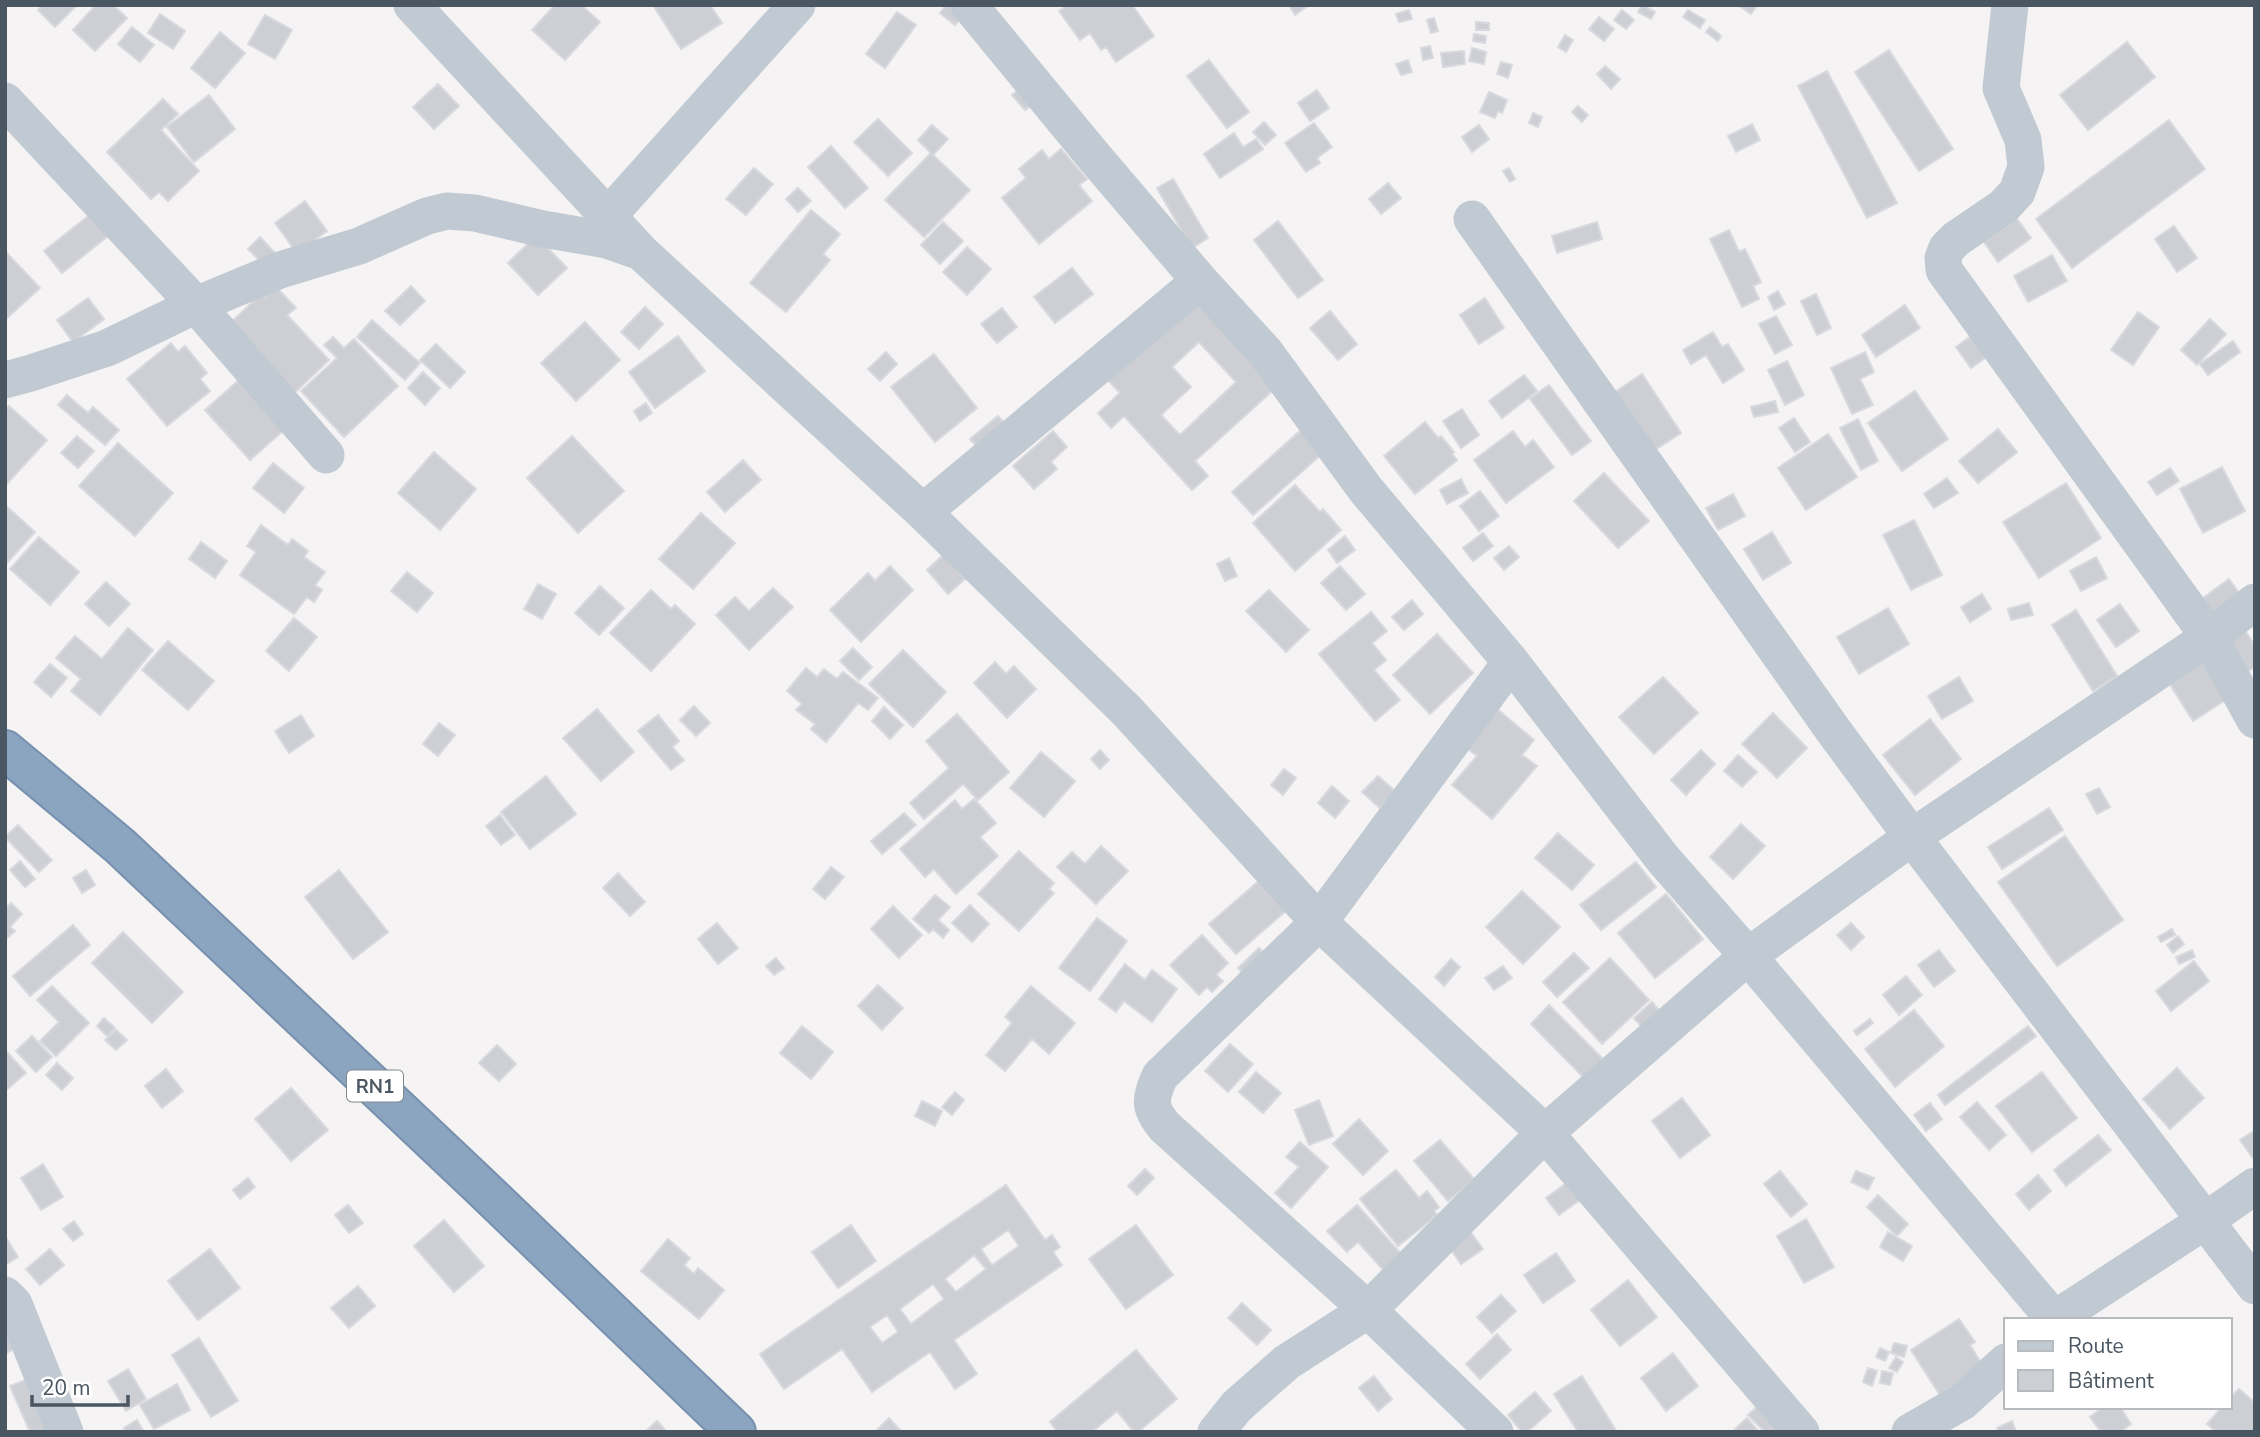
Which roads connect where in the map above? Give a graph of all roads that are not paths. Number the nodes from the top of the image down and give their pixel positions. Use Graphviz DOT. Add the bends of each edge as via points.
graph roads {
  1 [pos="412,5"];
  2 [pos="797,5"];
  3 [pos="969,5"];
  4 [pos="2010,5"];
  5 [pos="5,101"];
  6 [pos="1472,219"];
  7 [pos="608,228"];
  8 [pos="1200,281"];
  9 [pos="196,305"];
  10 [pos="5,380"];
  11 [pos="326,455"];
  12 [pos="923,512"];
  13 [pos="2255,602"];
  14 [pos="2209,637"];
  15 [pos="1511,662"];
  16 [pos="2255,720"];
  17 [pos="5,750"];
  18 [pos="1912,837"];
  19 [pos="1319,922"];
  20 [pos="1748,956"];
  21 [pos="1545,1133"];
  22 [pos="2255,1186"];
  23 [pos="2205,1221"];
  24 [pos="2255,1286"];
  25 [pos="5,1295"];
  26 [pos="1368,1310"];
  27 [pos="2052,1318"];
  28 [pos="2055,1318"];
  29 [pos="2004,1364"];
  30 [pos="65,1432"];
  31 [pos="736,1432"];
  32 [pos="1216,1432"];
  33 [pos="1495,1432"];
  34 [pos="1801,1432"];
  35 [pos="1910,1432"];
  1 -- 7 [label="street"];
  2 -- 7 [label="street"];
  3 -- 8 [label="street"];
  4 -- 14 [label="street" via="2001,88 2023,140 2026,167 2017,192 2003,207 1947,248 1944,270"];
  5 -- 9 [label="street"];
  6 -- 18 [label="street"];
  7 -- 9 [label="street" via="543,229 447,211"];
  7 -- 12 [label="street" via="642,253"];
  8 -- 12 [label="street"];
  8 -- 15 [label="street" via="1265,352 1366,490"];
  9 -- 10 [label="street" via="107,348"];
  9 -- 11 [label="street"];
  12 -- 19 [label="street" via="1127,711"];
  13 -- 14 [label="street"];
  14 -- 16 [label="street"];
  14 -- 18 [label="street"];
  15 -- 19 [label="street"];
  15 -- 20 [label="street" via="1663,859"];
  17 -- 31 [label="highway, RN1" via="120,846"];
  18 -- 20 [label="street"];
  18 -- 23 [label="street"];
  19 -- 21 [label="street"];
  19 -- 26 [label="street" via="1160,1076 1152,1108 1165,1127"];
  20 -- 21 [label="street"];
  20 -- 27 [label="street"];
  21 -- 26 [label="street"];
  21 -- 34 [label="street"];
  22 -- 23 [label="street"];
  23 -- 24 [label="street"];
  23 -- 28 [label="street"];
  25 -- 30 [label="street" via="14,1304"];
  26 -- 32 [label="street" via="1287,1362 1237,1406"];
  26 -- 33 [label="street"];
  29 -- 35 [label="street" via="1962,1402"];
}
